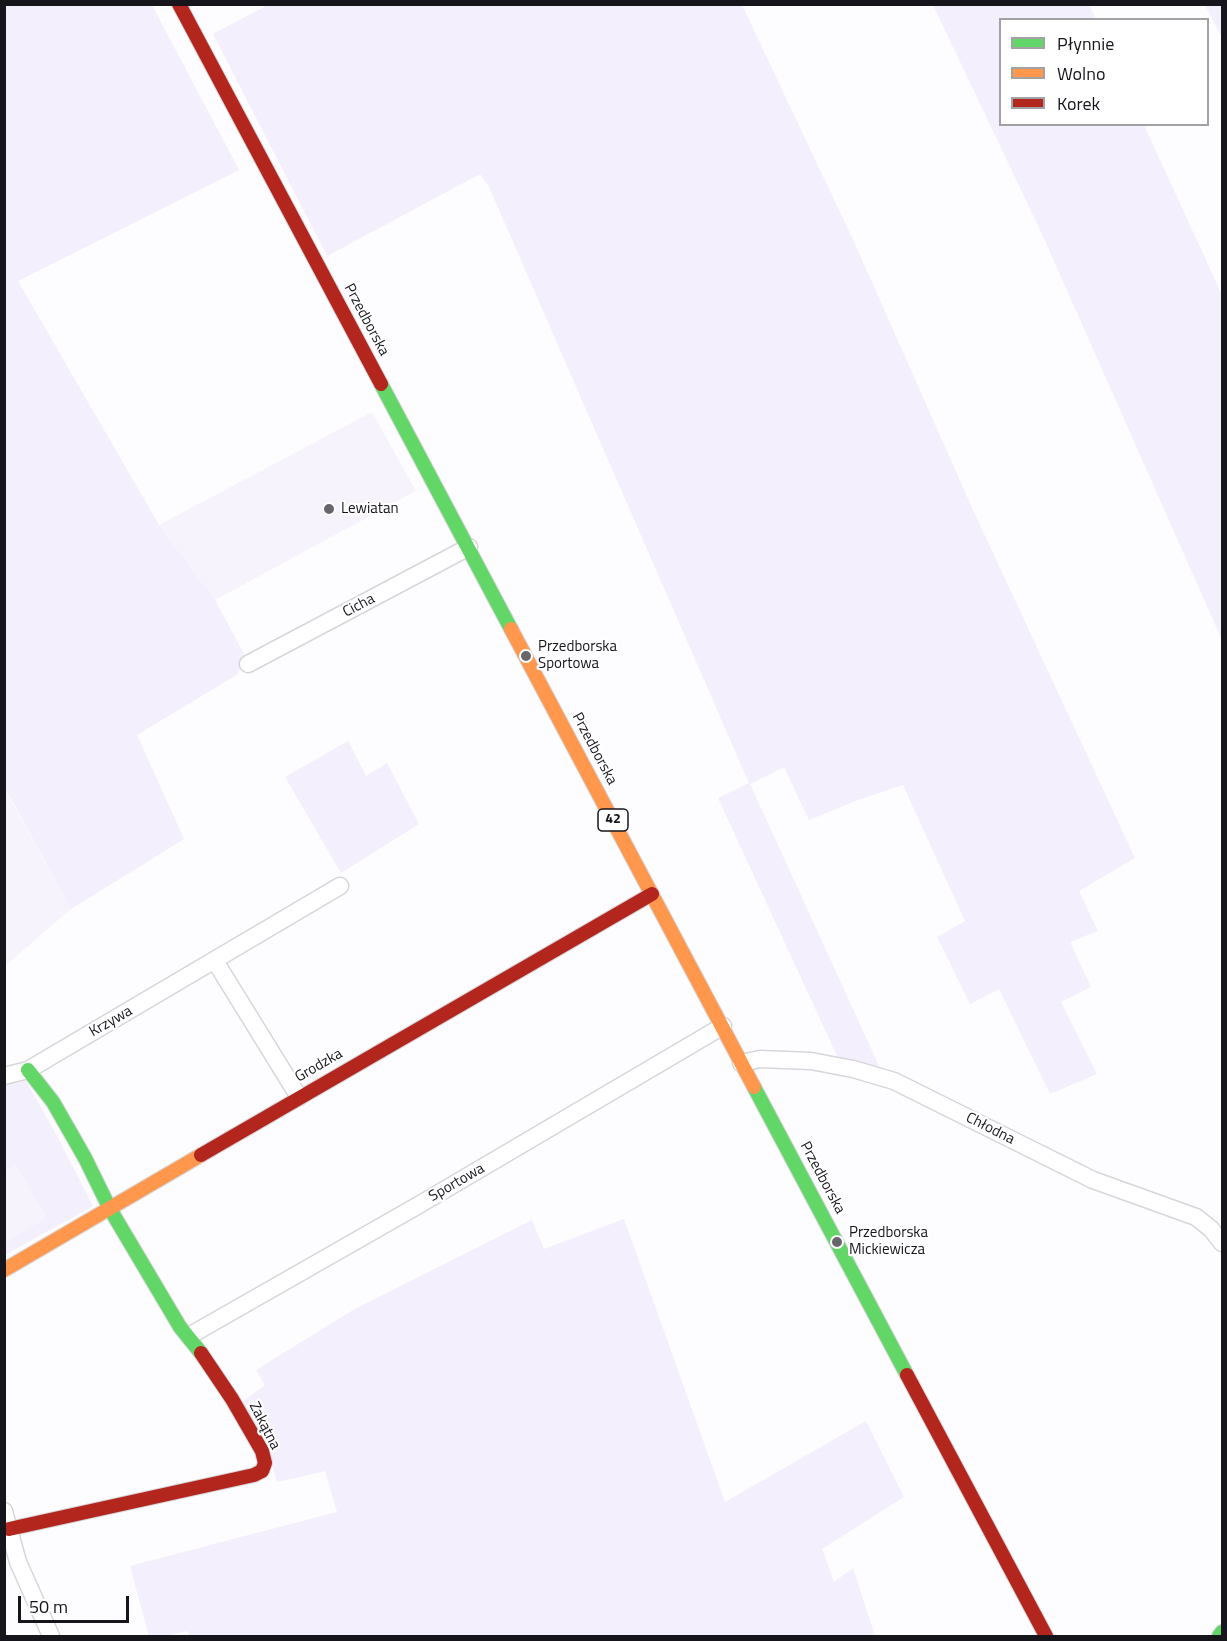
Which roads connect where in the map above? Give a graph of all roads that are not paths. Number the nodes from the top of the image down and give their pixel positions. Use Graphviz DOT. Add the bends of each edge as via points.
graph roads {
  1 [pos="179,4"];
  2 [pos="469,547"];
  3 [pos="248,664"];
  4 [pos="340,886"];
  5 [pos="652,894"];
  6 [pos="215,961"];
  7 [pos="723,1026"];
  8 [pos="741,1063"];
  9 [pos="28,1070"];
  10 [pos="4,1076"];
  11 [pos="299,1097"];
  12 [pos="110,1209"];
  13 [pos="1222,1243"];
  14 [pos="4,1270"];
  15 [pos="189,1336"];
  16 [pos="4,1511"];
  17 [pos="9,1529"];
  18 [pos="1222,1632"];
  19 [pos="51,1636"];
  20 [pos="1046,1636"];
  21 [pos="1219,1636"];
  1 -- 2 [label="main road, Przedborska / 42"];
  2 -- 3 [label="street, Cicha"];
  2 -- 5 [label="main road, Przedborska / 42"];
  4 -- 6 [label="street, Krzywa"];
  5 -- 7 [label="main road, Przedborska / 42"];
  5 -- 11 [label="main road, Grodzka"];
  6 -- 9 [label="street, Krzywa"];
  6 -- 11 [label="street"];
  7 -- 8 [label="main road, Przedborska / 42"];
  7 -- 15 [label="street, Sportowa"];
  8 -- 13 [label="street, Chłodna" via="760,1059 811,1061 894,1081 1093,1180 1196,1217"];
  8 -- 20 [label="main road, Przedborska / 42"];
  9 -- 10 [label="street, Krzywa"];
  9 -- 12 [label="main road, Zakątna" via="53,1102"];
  11 -- 12 [label="main road, Grodzka"];
  12 -- 14 [label="main road, Grodzka"];
  12 -- 15 [label="main road, Zakątna"];
  15 -- 17 [label="main road, Zakątna" via="262,1451 262,1471 242,1479"];
  16 -- 17 [label="street"];
  17 -- 19 [label="street" via="18,1562"];
  18 -- 21 [label="main road"];
}
